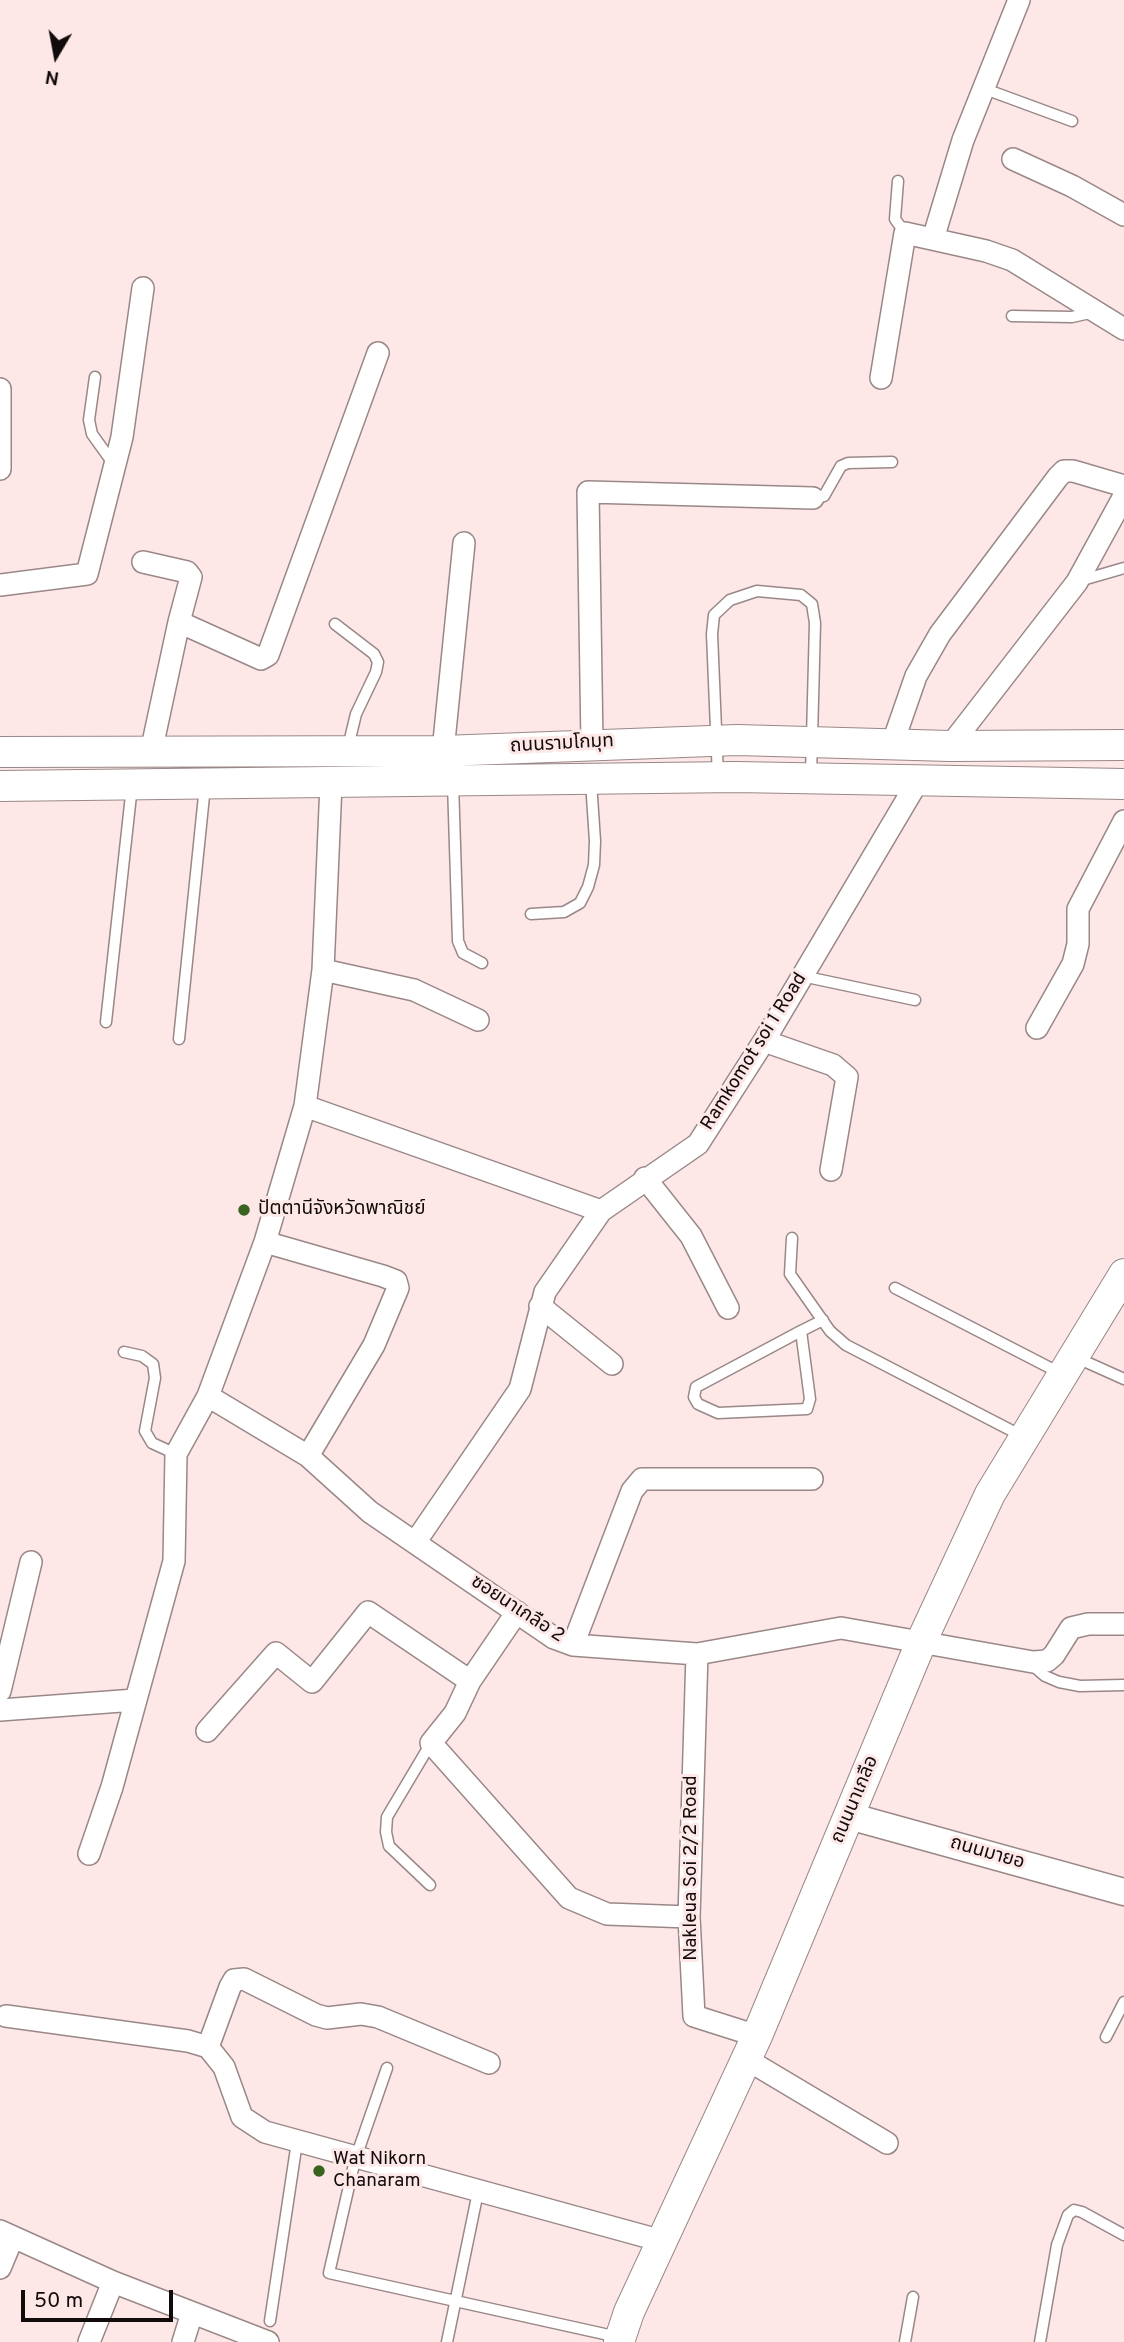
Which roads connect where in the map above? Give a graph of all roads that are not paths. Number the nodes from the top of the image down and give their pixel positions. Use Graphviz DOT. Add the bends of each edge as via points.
graph roads {
  1 [pos="1019,0"];
  2 [pos="985,89"];
  3 [pos="1072,121"];
  4 [pos="1013,159"];
  5 [pos="898,181"];
  6 [pos="1124,215"];
  7 [pos="905,233"];
  8 [pos="933,239"];
  9 [pos="143,288"];
  10 [pos="1097,312"];
  11 [pos="1012,316"];
  12 [pos="1124,329"];
  13 [pos="377,352"];
  14 [pos="94,377"];
  15 [pos="881,378"];
  16 [pos="0,390"];
  17 [pos="892,462"];
  18 [pos="115,466"];
  19 [pos="0,469"];
  20 [pos="1124,486"];
  21 [pos="1124,496"];
  22 [pos="813,498"];
  23 [pos="464,543"];
  24 [pos="143,562"];
  25 [pos="1124,568"];
  26 [pos="1077,582"];
  27 [pos="0,585"];
  28 [pos="179,622"];
  29 [pos="335,624"];
  30 [pos="717,740"];
  31 [pos="811,742"];
  32 [pos="592,744"];
  33 [pos="892,745"];
  34 [pos="1124,745"];
  35 [pos="950,746"];
  36 [pos="347,750"];
  37 [pos="443,751"];
  38 [pos="0,752"];
  39 [pos="150,752"];
  40 [pos="718,777"];
  41 [pos="591,779"];
  42 [pos="811,779"];
  43 [pos="918,781"];
  44 [pos="453,782"];
  45 [pos="331,784"];
  46 [pos="1124,784"];
  47 [pos="0,786"];
  48 [pos="132,786"];
  49 [pos="205,786"];
  50 [pos="1124,821"];
  51 [pos="531,914"];
  52 [pos="482,963"];
  53 [pos="323,970"];
  54 [pos="803,976"];
  55 [pos="915,1000"];
  56 [pos="478,1020"];
  57 [pos="106,1022"];
  58 [pos="1037,1028"];
  59 [pos="179,1039"];
  60 [pos="764,1041"];
  61 [pos="305,1106"];
  62 [pos="831,1170"];
  63 [pos="645,1178"];
  64 [pos="601,1211"];
  65 [pos="792,1238"];
  66 [pos="265,1242"];
  67 [pos="1124,1274"];
  68 [pos="895,1288"];
  69 [pos="540,1306"];
  70 [pos="728,1308"];
  71 [pos="823,1320"];
  72 [pos="801,1331"];
  73 [pos="124,1352"];
  74 [pos="612,1364"];
  75 [pos="1068,1365"];
  76 [pos="1124,1379"];
  77 [pos="208,1396"];
  78 [pos="1024,1437"];
  79 [pos="176,1454"];
  80 [pos="308,1455"];
  81 [pos="812,1479"];
  82 [pos="415,1541"];
  83 [pos="31,1562"];
  84 [pos="517,1612"];
  85 [pos="1124,1624"];
  86 [pos="922,1640"];
  87 [pos="573,1645"];
  88 [pos="697,1654"];
  89 [pos="1027,1661"];
  90 [pos="470,1681"];
  91 [pos="1124,1685"];
  92 [pos="0,1691"];
  93 [pos="135,1700"];
  94 [pos="0,1710"];
  95 [pos="206,1731"];
  96 [pos="431,1743"];
  97 [pos="849,1816"];
  98 [pos="89,1854"];
  99 [pos="430,1885"];
  100 [pos="1124,1892"];
  101 [pos="689,1917"];
  102 [pos="1124,2002"];
  103 [pos="6,2016"];
  104 [pos="1106,2037"];
  105 [pos="208,2047"];
  106 [pos="751,2048"];
  107 [pos="489,2063"];
  108 [pos="387,2068"];
  109 [pos="297,2142"];
  110 [pos="887,2143"];
  111 [pos="355,2160"];
  112 [pos="478,2192"];
  113 [pos="6,2234"];
  114 [pos="1124,2235"];
  115 [pos="662,2241"];
  116 [pos="0,2268"];
  117 [pos="113,2282"];
  118 [pos="912,2297"];
  119 [pos="456,2301"];
  120 [pos="192,2313"];
  121 [pos="269,2332"];
  122 [pos="626,2341"];
  123 [pos="89,2342"];
  124 [pos="183,2342"];
  125 [pos="447,2342"];
  126 [pos="905,2342"];
  127 [pos="1040,2342"];
  1 -- 2 [label="street"];
  2 -- 3 [label="lane"];
  2 -- 8 [label="street" via="963,140"];
  4 -- 6 [label="street"];
  5 -- 7 [label="lane" via="895,219"];
  7 -- 8 [label="street"];
  7 -- 15 [label="street"];
  8 -- 10 [label="street" via="1012,260"];
  9 -- 18 [label="street"];
  10 -- 11 [label="lane" via="1072,317"];
  10 -- 12 [label="street"];
  13 -- 28 [label="street" via="268,655 261,659"];
  14 -- 18 [label="lane" via="92,434"];
  16 -- 19 [label="street"];
  17 -- 22 [label="lane" via="841,466 824,496"];
  18 -- 27 [label="street" via="87,574"];
  20 -- 33 [label="street" via="1073,471 1058,477 940,634 916,676"];
  21 -- 26 [label="street"];
  22 -- 32 [label="street" via="588,492"];
  23 -- 37 [label="street"];
  24 -- 28 [label="street" via="187,572 191,577"];
  25 -- 26 [label="lane"];
  26 -- 35 [label="street"];
  28 -- 39 [label="street"];
  29 -- 36 [label="lane" via="378,662"];
  30 -- 31 [label="main road, ถนนรามโกมุท"];
  30 -- 31 [label="lane" via="714,615 730,600 757,591 801,595 812,604"];
  30 -- 32 [label="main road, ถนนรามโกมุท"];
  30 -- 40 [label="lane"];
  31 -- 33 [label="main road, ถนนรามโกมุท"];
  31 -- 42 [label="lane"];
  32 -- 37 [label="main road, ถนนรามโกมุท"];
  33 -- 35 [label="main road, ถนนรามโกมุท"];
  34 -- 35 [label="main road, ถนนรามโกมุท"];
  36 -- 37 [label="main road, ถนนรามโกมุท"];
  36 -- 39 [label="main road, ถนนรามโกมุท"];
  38 -- 39 [label="main road, ถนนรามโกมุท"];
  40 -- 41 [label="main road, ถนนรามโกมุท"];
  40 -- 42 [label="main road, ถนนรามโกมุท"];
  41 -- 44 [label="main road, ถนนรามโกมุท"];
  41 -- 51 [label="lane" via="594,865 580,903 564,912"];
  42 -- 43 [label="main road, ถนนรามโกมุท"];
  43 -- 46 [label="main road, ถนนรามโกมุท"];
  43 -- 54 [label="street, Ramkomot soi 1 Road"];
  44 -- 45 [label="main road, ถนนรามโกมุท"];
  44 -- 52 [label="lane" via="458,941 463,953"];
  45 -- 49 [label="main road, ถนนรามโกมุท"];
  45 -- 53 [label="street"];
  47 -- 48 [label="main road, ถนนรามโกมุท"];
  48 -- 49 [label="main road, ถนนรามโกมุท"];
  48 -- 57 [label="lane"];
  49 -- 59 [label="lane"];
  50 -- 58 [label="street" via="1078,909 1073,964"];
  53 -- 56 [label="street" via="414,990"];
  53 -- 61 [label="street"];
  54 -- 55 [label="lane"];
  54 -- 60 [label="street, Ramkomot soi 1 Road"];
  60 -- 62 [label="street" via="833,1065 847,1077"];
  60 -- 63 [label="street, Ramkomot soi 1 Road" via="698,1144"];
  61 -- 64 [label="street"];
  61 -- 66 [label="street"];
  63 -- 64 [label="street, Ramkomot soi 1 Road"];
  63 -- 70 [label="street" via="691,1236"];
  64 -- 69 [label="street, Ramkomot soi 1 Road"];
  65 -- 71 [label="lane" via="790,1274"];
  66 -- 77 [label="street"];
  66 -- 80 [label="street" via="396,1280 398,1288 374,1345"];
  67 -- 75 [label="main road, ถนนนาเกลือ"];
  68 -- 75 [label="lane"];
  69 -- 74 [label="street"];
  69 -- 82 [label="street, Ramkomot soi 1 Road" via="520,1389"];
  71 -- 72 [label="lane"];
  71 -- 78 [label="lane" via="846,1345"];
  72 -- 72 [label="lane" via="696,1387 698,1404 718,1413 807,1409 810,1399"];
  73 -- 79 [label="lane" via="153,1364 155,1378 145,1430 152,1443"];
  75 -- 76 [label="lane"];
  75 -- 78 [label="main road, ถนนนาเกลือ"];
  77 -- 79 [label="street"];
  77 -- 80 [label="street, ซอยนาเกลือ 2"];
  78 -- 86 [label="main road, ถนนนาเกลือ" via="990,1494"];
  79 -- 93 [label="street" via="174,1561"];
  80 -- 82 [label="street, ซอยนาเกลือ 2" via="370,1512"];
  81 -- 87 [label="street" via="642,1479 632,1491"];
  82 -- 84 [label="street, ซอยนาเกลือ 2"];
  83 -- 92 [label="street"];
  84 -- 87 [label="street, ซอยนาเกลือ 2" via="554,1638"];
  84 -- 90 [label="street"];
  85 -- 89 [label="street" via="1071,1628 1047,1661"];
  86 -- 88 [label="street, ซอยนาเกลือ 2" via="841,1628"];
  86 -- 89 [label="street, ซอยนาเกลือ 2"];
  86 -- 97 [label="main road, ถนนนาเกลือ"];
  87 -- 88 [label="street, ซอยนาเกลือ 2"];
  88 -- 101 [label="street, Nakleua Soi 2/2 Road"];
  89 -- 91 [label="lane" via="1059,1682"];
  90 -- 95 [label="street" via="368,1612 313,1682 275,1653"];
  90 -- 96 [label="street" via="455,1713"];
  93 -- 94 [label="street"];
  93 -- 98 [label="street"];
  96 -- 99 [label="lane" via="387,1817 386,1832 389,1846"];
  96 -- 101 [label="street" via="569,1898 607,1914"];
  97 -- 100 [label="street, ถนนมายอ"];
  97 -- 106 [label="main road, ถนนนาเกลือ"];
  101 -- 106 [label="street, Nakleua Soi 2/2 Road" via="694,2016"];
  102 -- 104 [label="lane"];
  103 -- 105 [label="street"];
  105 -- 107 [label="street" via="230,1987 234,1980 244,1979 316,2015 378,2017"];
  105 -- 109 [label="street" via="224,2067 242,2117 265,2132"];
  106 -- 110 [label="street"];
  106 -- 115 [label="main road, ถนนนาเกลือ"];
  108 -- 111 [label="lane"];
  109 -- 111 [label="street"];
  109 -- 121 [label="lane"];
  111 -- 112 [label="street"];
  111 -- 119 [label="lane" via="329,2273"];
  112 -- 115 [label="street"];
  112 -- 119 [label="lane"];
  113 -- 116 [label="street"];
  113 -- 117 [label="street"];
  114 -- 127 [label="lane" via="1083,2212 1068,2214 1057,2245"];
  115 -- 122 [label="main road, ถนนนาเกลือ"];
  117 -- 120 [label="street"];
  117 -- 123 [label="street"];
  118 -- 126 [label="lane"];
  119 -- 122 [label="lane"];
  119 -- 125 [label="lane"];
  120 -- 121 [label="street"];
  120 -- 124 [label="street"];
}
